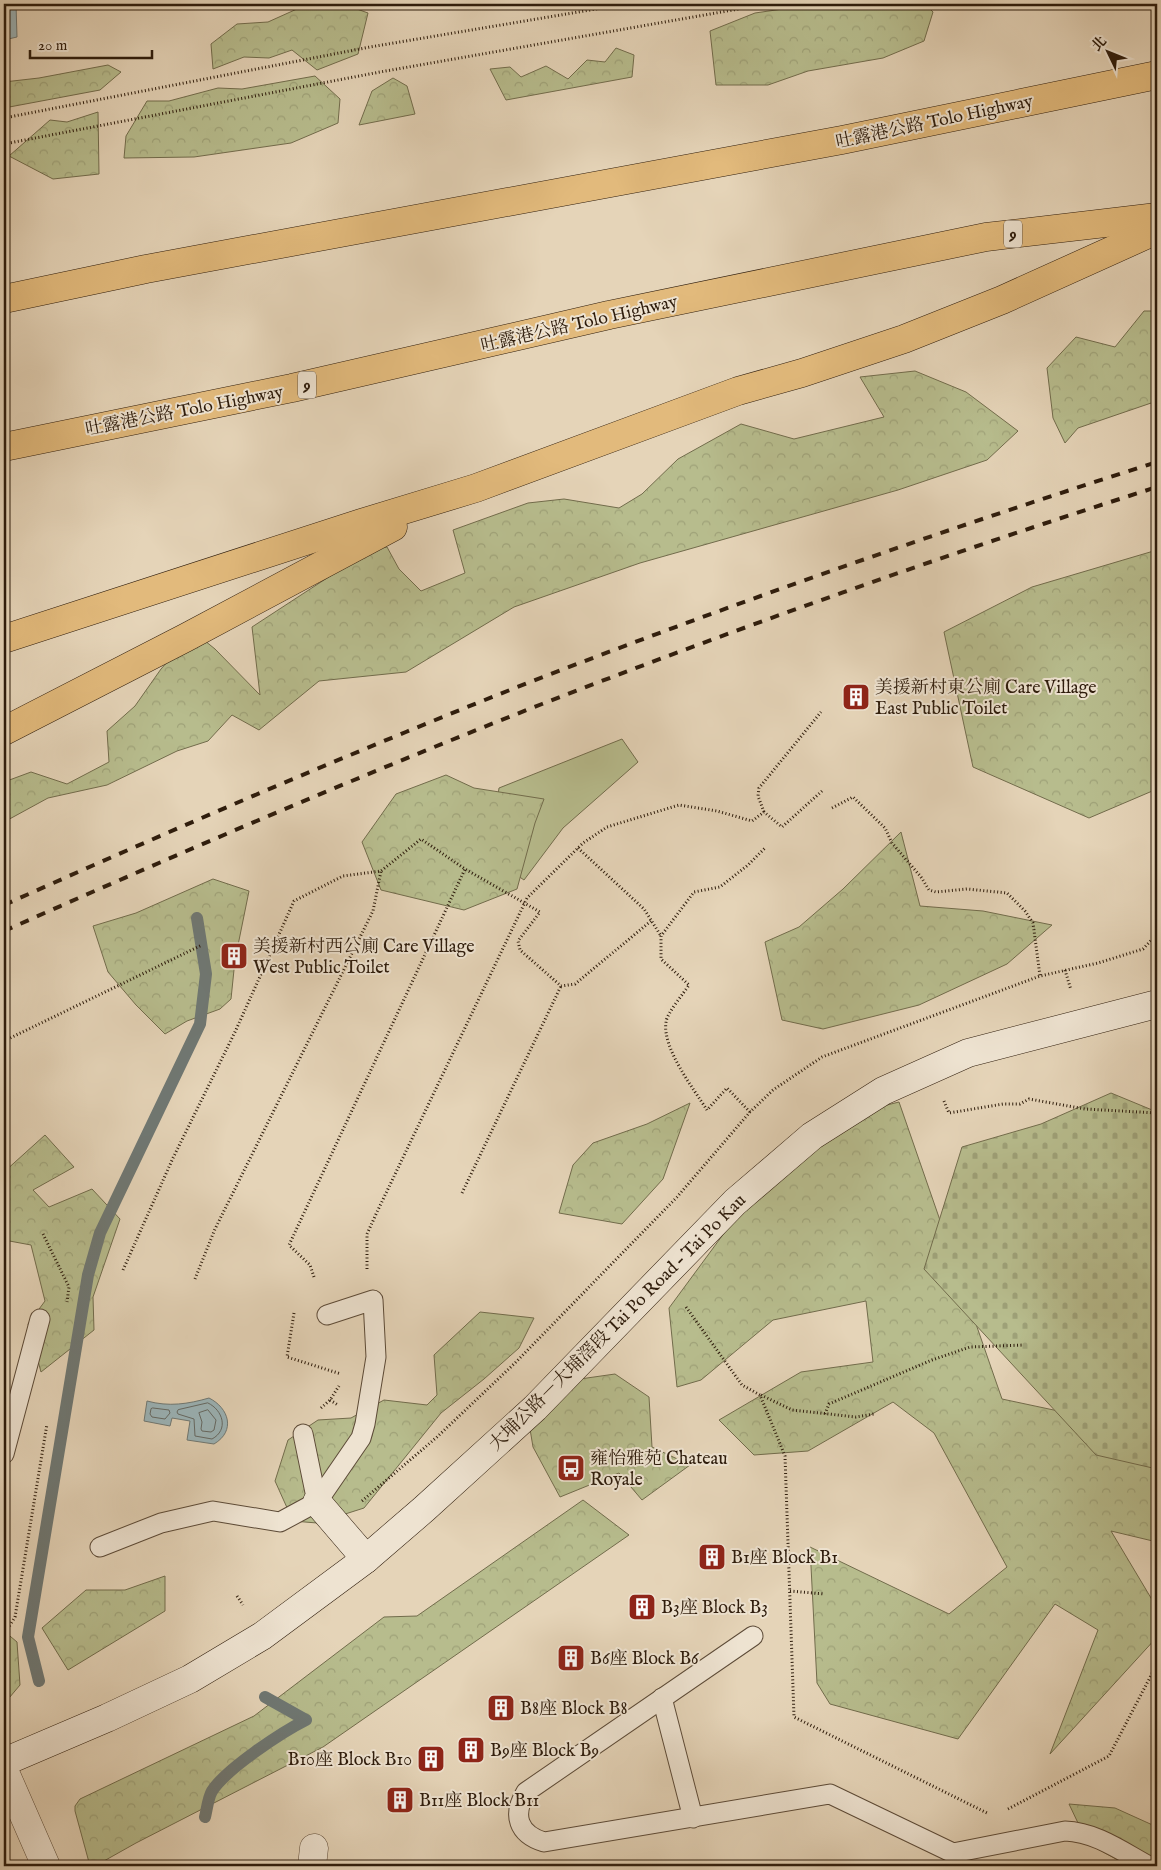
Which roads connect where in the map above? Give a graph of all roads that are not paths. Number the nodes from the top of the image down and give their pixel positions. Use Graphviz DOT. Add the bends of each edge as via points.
graph roads {
  1 [pos="1157,74"];
  2 [pos="1157,217"];
  3 [pos="1157,230"];
  4 [pos="4,299"];
  5 [pos="4,447"];
  6 [pos="476,488"];
  7 [pos="4,639"];
  8 [pos="4,731"];
  9 [pos="1157,1004"];
  10 [pos="327,1315"];
  11 [pos="40,1319"];
  12 [pos="303,1434"];
  13 [pos="4,1454"];
  14 [pos="317,1502"];
  15 [pos="100,1547"];
  16 [pos="366,1559"];
  17 [pos="753,1636"];
  18 [pos="662,1698"];
  19 [pos="4,1762"];
  20 [pos="4,1770"];
  21 [pos="693,1818"];
  22 [pos="952,1860"];
  23 [pos="46,1866"];
  24 [pos="1149,1866"];
  1 -- 4 [label="highway, 吐露港公路 Tolo Highway" via="814,145 146,269"];
  2 -- 5 [label="highway, 吐露港公路 Tolo Highway / 9" via="986,237 609,315 292,388"];
  3 -- 6 [label="highway" via="1002,300 904,339 738,391"];
  6 -- 7 [label="highway"];
  6 -- 8 [label="highway" via="374,536"];
  9 -- 16 [label="main road, 大埔公路－大埔滘段 Tai Po Road – Tai Po Kau" via="968,1053 883,1091 812,1136 735,1202 535,1408"];
  10 -- 14 [label="lane" via="373,1300 376,1357 361,1438"];
  11 -- 13 [label="lane"];
  12 -- 14 [label="lane"];
  14 -- 15 [label="lane" via="280,1522 213,1512 162,1523"];
  14 -- 16 [label="main road"];
  16 -- 19 [label="main road, 大埔公路－大埔滘段 Tai Po Road – Tai Po Kau" via="262,1636 190,1679"];
  17 -- 18 [label="lane"];
  18 -- 21 [label="lane"];
  18 -- 21 [label="lane" via="526,1792 519,1803 518,1816 522,1828 531,1838 544,1842"];
  20 -- 23 [label="main road"];
  21 -- 22 [label="lane" via="830,1794"];
  22 -- 24 [label="lane" via="1065,1831 1090,1835"];
}
